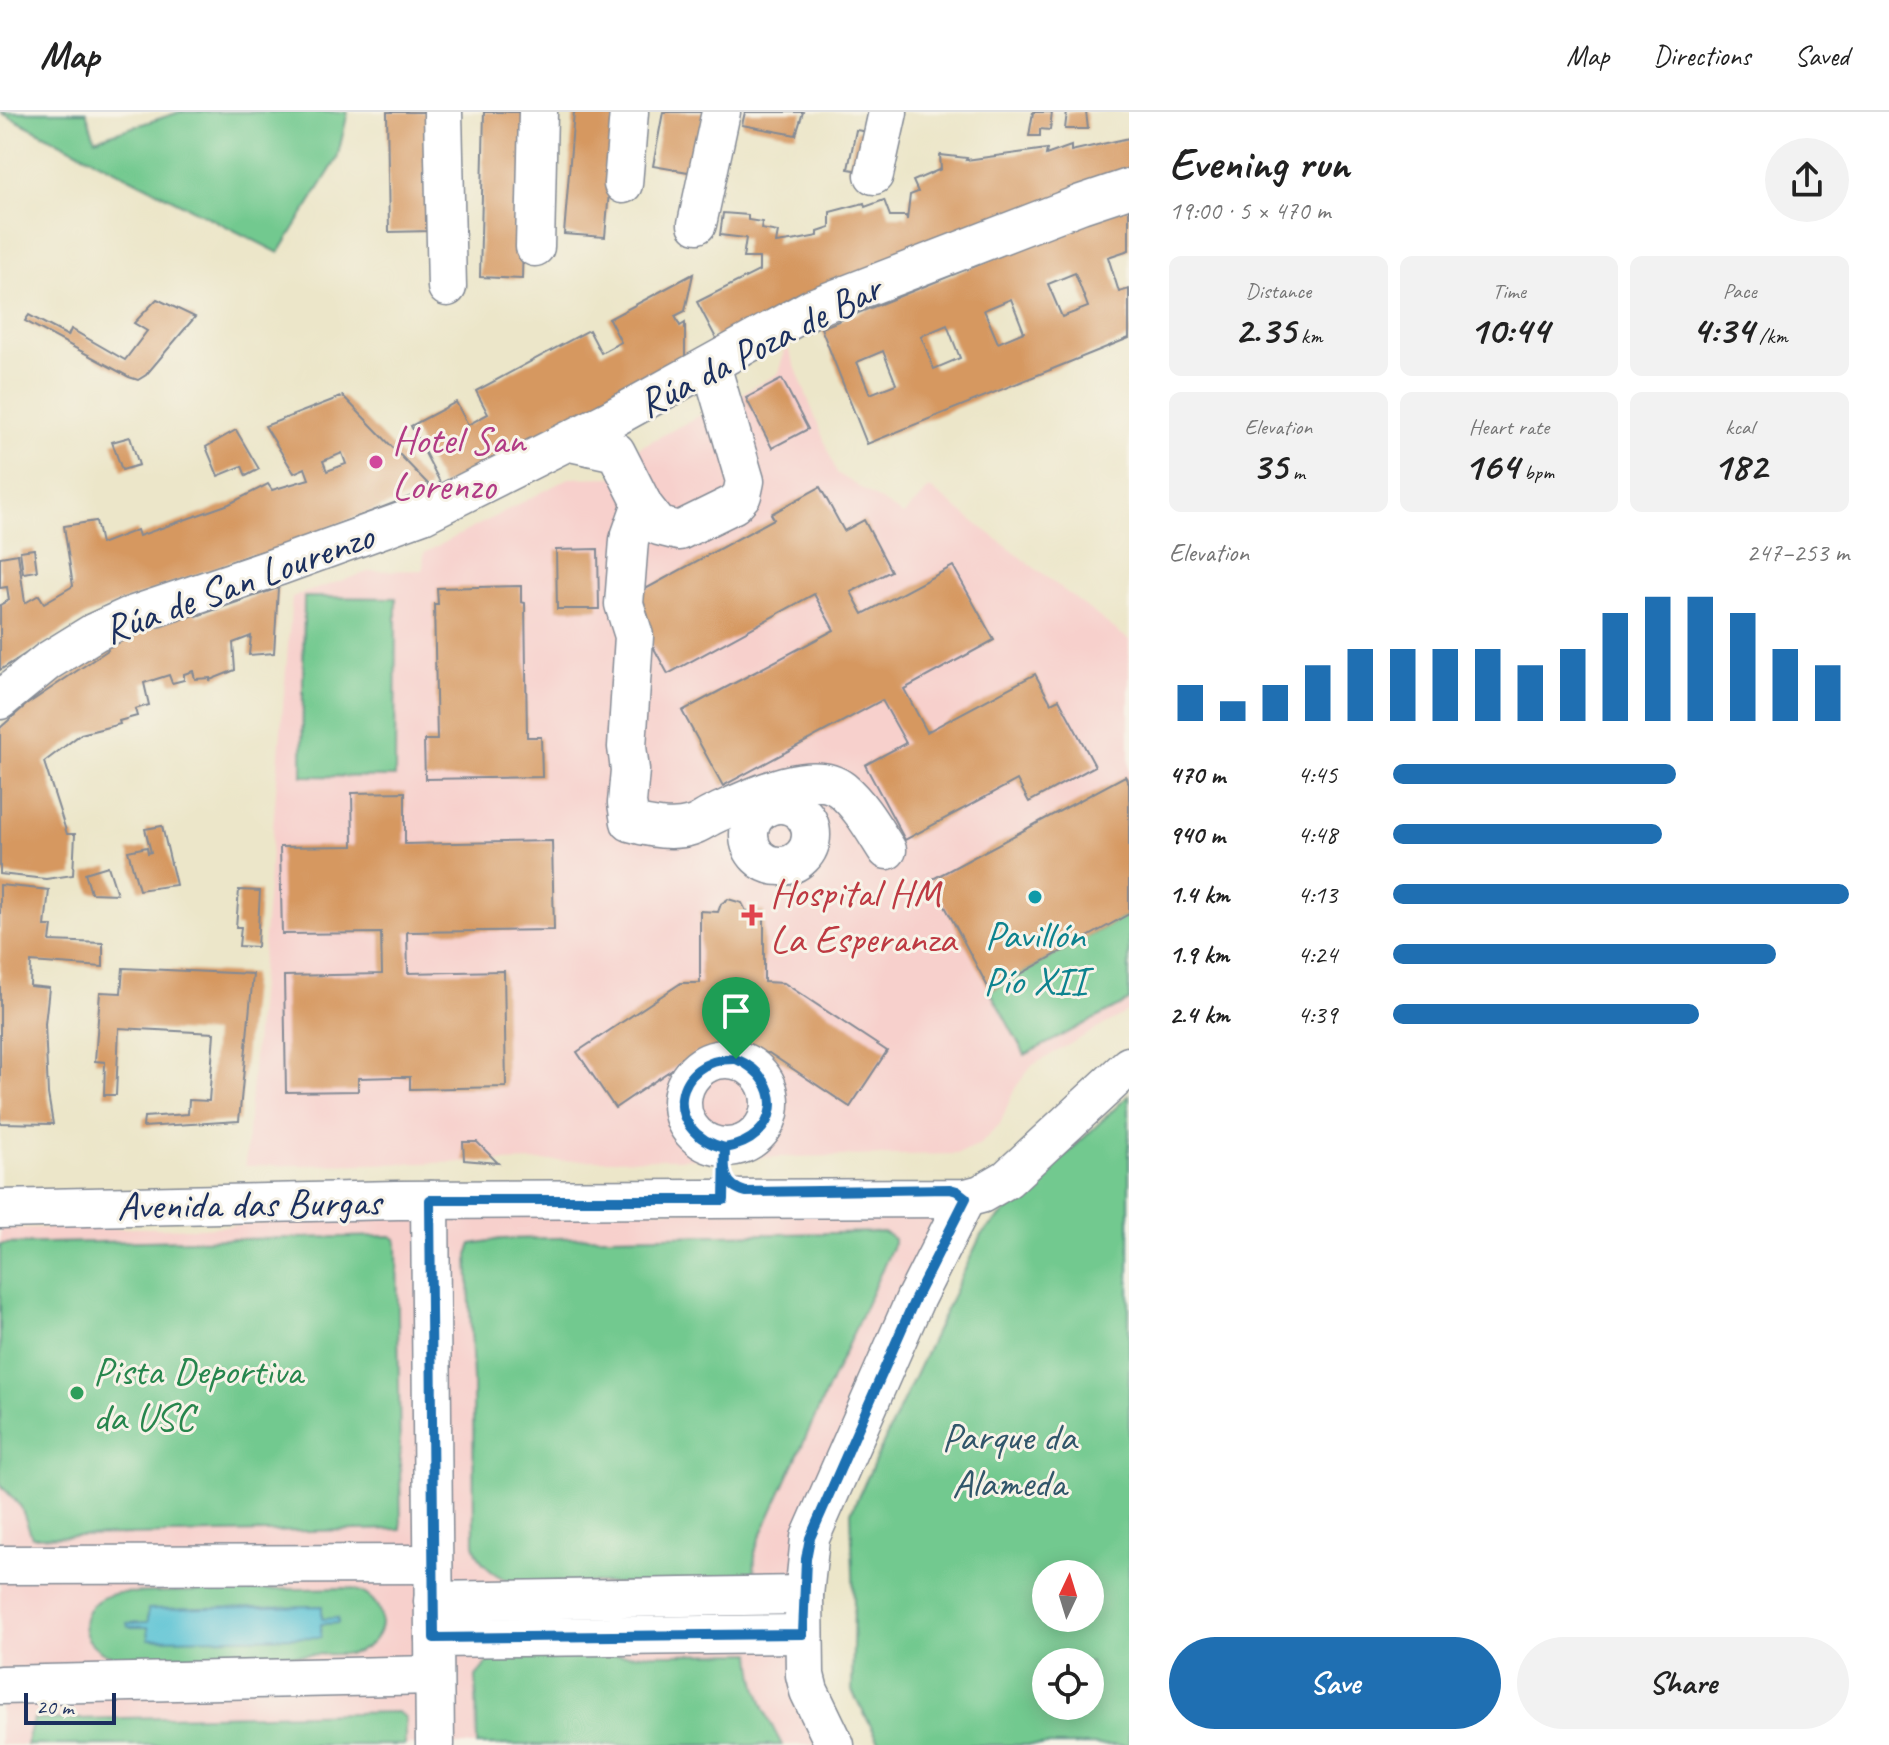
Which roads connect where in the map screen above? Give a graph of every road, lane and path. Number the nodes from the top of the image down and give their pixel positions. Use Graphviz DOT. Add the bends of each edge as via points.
graph roads {
  1 [pos="443,112"];
  2 [pos="538,112"];
  3 [pos="629,112"];
  4 [pos="721,112"];
  5 [pos="888,112"];
  6 [pos="874,175"];
  7 [pos="623,184"];
  8 [pos="1129,188"];
  9 [pos="700,214"];
  10 [pos="535,247"];
  11 [pos="447,287"];
  12 [pos="711,365"];
  13 [pos="570,442"];
  14 [pos="642,503"];
  15 [pos="444,505"];
  16 [pos="0,700"];
  17 [pos="756,816"];
  18 [pos="887,850"];
  19 [pos="756,854"];
  20 [pos="1129,1066"];
  21 [pos="966,1198"];
  22 [pos="430,1200"];
  23 [pos="0,1209"];
  24 [pos="0,1565"];
  25 [pos="433,1582"];
  26 [pos="804,1614"];
  27 [pos="434,1657"];
  28 [pos="0,1685"];
  29 [pos="435,1739"];
  30 [pos="835,1745"];
  1 -- 11 [label="street"];
  2 -- 10 [label="street"];
  3 -- 7 [label="street"];
  4 -- 9 [label="street"];
  5 -- 6 [label="street"];
  8 -- 12 [label="street, Rúa da Poza de Bar" via="812,308"];
  12 -- 13 [label="street, Rúa da Poza de Bar"];
  12 -- 14 [label="street" via="745,481 742,495 679,531 659,526"];
  13 -- 14 [label="street" via="616,452"];
  13 -- 15 [label="street, Rúa da Poza de Bar"];
  14 -- 18 [label="street" via="629,540 624,604 634,636 627,747 630,822 691,827 764,793 821,782 842,791"];
  15 -- 16 [label="street, Rúa de San Lourenzo" via="128,617 60,653"];
  17 -- 19 [label="street" via="749,835"];
  17 -- 19 [label="street" via="700,845 734,846"];
  17 -- 19 [label="street" via="773,805 792,807 807,819 811,840 802,857 783,866"];
  20 -- 21 [label="street" via="1007,1179"];
  21 -- 22 [label="street, Avenida das Burgas" via="724,1175"];
  21 -- 26 [label="street" via="819,1514 806,1559"];
  22 -- 23 [label="street, Avenida das Burgas"];
  22 -- 25 [label="street"];
  24 -- 25 [label="street"];
  25 -- 26 [label="street"];
  25 -- 27 [label="street"];
  26 -- 27 [label="street"];
  26 -- 30 [label="street" via="805,1675"];
  27 -- 28 [label="street"];
  27 -- 29 [label="street"];
}
